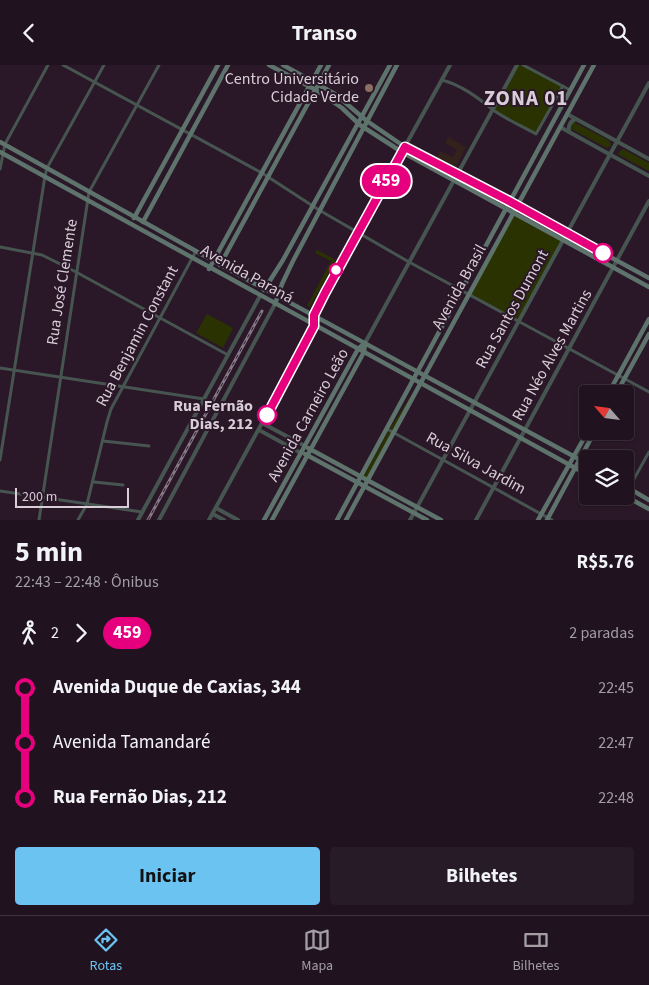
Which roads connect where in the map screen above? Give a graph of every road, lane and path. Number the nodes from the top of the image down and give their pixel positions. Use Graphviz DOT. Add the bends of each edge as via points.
graph roads {
  1 [pos="48,65"];
  2 [pos="63,65"];
  3 [pos="104,65"];
  4 [pos="159,65"];
  5 [pos="218,65"];
  6 [pos="228,65"];
  7 [pos="269,65"];
  8 [pos="283,65"];
  9 [pos="321,65"];
  10 [pos="329,65"];
  11 [pos="390,65"];
  12 [pos="397,65"];
  13 [pos="450,65"];
  14 [pos="517,65"];
  15 [pos="523,65"];
  16 [pos="584,65"];
  17 [pos="594,65"];
  18 [pos="442,80"];
  19 [pos="312,81"];
  20 [pos="94,82"];
  21 [pos="649,83"];
  22 [pos="319,84"];
  23 [pos="309,86"];
  24 [pos="563,87"];
  25 [pos="316,90"];
  26 [pos="570,90"];
  27 [pos="335,94"];
  28 [pos="137,105"];
  29 [pos="342,108"];
  30 [pos="493,110"];
  31 [pos="568,114"];
  32 [pos="362,117"];
  33 [pos="576,119"];
  34 [pos="367,121"];
  35 [pos="359,123"];
  36 [pos="364,127"];
  37 [pos="560,127"];
  38 [pos="183,130"];
  39 [pos="569,131"];
  40 [pos="191,134"];
  41 [pos="374,135"];
  42 [pos="386,135"];
  43 [pos="617,141"];
  44 [pos="2,143"];
  45 [pos="405,147"];
  46 [pos="402,152"];
  47 [pos="1,153"];
  48 [pos="610,154"];
  49 [pos="424,157"];
  50 [pos="649,159"];
  51 [pos="38,163"];
  52 [pos="24,165"];
  53 [pos="47,168"];
  54 [pos="0,169"];
  55 [pos="433,169"];
  56 [pos="262,173"];
  57 [pos="457,174"];
  58 [pos="649,175"];
  59 [pos="45,176"];
  60 [pos="61,176"];
  61 [pos="268,176"];
  62 [pos="453,180"];
  63 [pos="66,188"];
  64 [pos="468,188"];
  65 [pos="483,188"];
  66 [pos="89,191"];
  67 [pos="88,200"];
  68 [pos="509,201"];
  69 [pos="649,201"];
  70 [pos="313,206"];
  71 [pos="517,206"];
  72 [pos="506,208"];
  73 [pos="123,210"];
  74 [pos="319,210"];
  75 [pos="110,212"];
  76 [pos="514,212"];
  77 [pos="135,216"];
  78 [pos="536,217"];
  79 [pos="143,221"];
  80 [pos="131,223"];
  81 [pos="140,228"];
  82 [pos="543,229"];
  83 [pos="357,232"];
  84 [pos="568,234"];
  85 [pos="564,240"];
  86 [pos="185,245"];
  87 [pos="170,246"];
  88 [pos="0,247"];
  89 [pos="196,251"];
  90 [pos="598,251"];
  91 [pos="32,252"];
  92 [pos="586,252"];
  93 [pos="192,259"];
  94 [pos="214,261"];
  95 [pos="617,261"];
  96 [pos="409,262"];
  97 [pos="220,265"];
  98 [pos="613,267"];
  99 [pos="210,269"];
  100 [pos="76,271"];
  101 [pos="636,271"];
  102 [pos="649,278"];
  103 [pos="248,280"];
  104 [pos="237,283"];
  105 [pos="642,283"];
  106 [pos="649,287"];
  107 [pos="265,289"];
  108 [pos="462,290"];
  109 [pos="260,295"];
  110 [pos="469,295"];
  111 [pos="278,296"];
  112 [pos="275,304"];
  113 [pos="293,304"];
  114 [pos="296,315"];
  115 [pos="314,315"];
  116 [pos="160,318"];
  117 [pos="649,319"];
  118 [pos="520,321"];
  119 [pos="314,326"];
  120 [pos="347,333"];
  121 [pos="649,334"];
  122 [pos="334,336"];
  123 [pos="365,343"];
  124 [pos="358,349"];
  125 [pos="569,349"];
  126 [pos="364,352"];
  127 [pos="383,353"];
  128 [pos="228,355"];
  129 [pos="386,365"];
  130 [pos="0,368"];
  131 [pos="14,371"];
  132 [pos="418,372"];
  133 [pos="618,375"];
  134 [pos="425,376"];
  135 [pos="60,378"];
  136 [pos="625,379"];
  137 [pos="414,380"];
  138 [pos="436,381"];
  139 [pos="421,384"];
  140 [pos="613,385"];
  141 [pos="621,385"];
  142 [pos="123,387"];
  143 [pos="649,392"];
  144 [pos="443,396"];
  145 [pos="204,399"];
  146 [pos="476,403"];
  147 [pos="471,411"];
  148 [pos="497,415"];
  149 [pos="483,417"];
  150 [pos="262,423"];
  151 [pos="387,429"];
  152 [pos="259,430"];
  153 [pos="525,430"];
  154 [pos="394,433"];
  155 [pos="521,438"];
  156 [pos="583,440"];
  157 [pos="103,441"];
  158 [pos="550,443"];
  159 [pos="149,446"];
  160 [pos="305,446"];
  161 [pos="311,449"];
  162 [pos="649,451"];
  163 [pos="301,453"];
  164 [pos="307,456"];
  165 [pos="573,456"];
  166 [pos="556,457"];
  167 [pos="579,459"];
  168 [pos="0,460"];
  169 [pos="444,460"];
  170 [pos="579,462"];
  171 [pos="569,464"];
  172 [pos="575,468"];
  173 [pos="579,470"];
  174 [pos="634,476"];
  175 [pos="361,477"];
  176 [pos="368,480"];
  177 [pos="94,482"];
  178 [pos="358,483"];
  179 [pos="123,485"];
  180 [pos="282,486"];
  181 [pos="364,487"];
  182 [pos="494,488"];
  183 [pos="288,490"];
  184 [pos="0,491"];
  185 [pos="635,492"];
  186 [pos="42,497"];
  187 [pos="643,497"];
  188 [pos="634,500"];
  189 [pos="649,500"];
  190 [pos="87,504"];
  191 [pos="418,507"];
  192 [pos="216,508"];
  193 [pos="648,509"];
  194 [pos="142,513"];
  195 [pos="415,513"];
  196 [pos="213,514"];
  197 [pos="541,514"];
  198 [pos="549,519"];
  199 [pos="38,520"];
  200 [pos="78,520"];
  201 [pos="138,520"];
  202 [pos="159,520"];
  203 [pos="210,520"];
  204 [pos="224,520"];
  205 [pos="238,520"];
  206 [pos="264,520"];
  207 [pos="272,520"];
  208 [pos="337,520"];
  209 [pos="346,520"];
  210 [pos="410,520"];
  211 [pos="427,520"];
  212 [pos="441,520"];
  213 [pos="476,520"];
  214 [pos="538,520"];
  1 -- 44 [label="street"];
  2 -- 20 [label="street"];
  3 -- 20 [label="street"];
  4 -- 28 [label="street, Rua José Clemente"];
  5 -- 38 [label="main road"];
  6 -- 40 [label="main road"];
  7 -- 23 [label="main road"];
  8 -- 19 [label="main road"];
  9 -- 19 [label="main road"];
  10 -- 22 [label="main road"];
  11 -- 32 [label="main road"];
  12 -- 34 [label="main road"];
  13 -- 18 [label="street"];
  14 -- 30 [label="street"];
  15 -- 24 [label="street"];
  16 -- 26 [label="main road, Avenida Brasil"];
  17 -- 31 [label="main road, Avenida Brasil"];
  18 -- 30 [label="street" via="476,97"];
  18 -- 45 [label="street"];
  19 -- 22 [label="main road"];
  19 -- 23 [label="main road"];
  20 -- 28 [label="street"];
  20 -- 53 [label="street"];
  21 -- 43 [label="street, Rua Santos Dumont"];
  22 -- 25 [label="main road"];
  22 -- 27 [label="main road"];
  23 -- 25 [label="main road"];
  23 -- 56 [label="main road"];
  24 -- 26 [label="street"];
  24 -- 30 [label="street" via="536,134"];
  25 -- 29 [label="main road"];
  25 -- 61 [label="main road"];
  26 -- 68 [label="main road, Avenida Brasil"];
  27 -- 29 [label="main road"];
  27 -- 32 [label="main road"];
  28 -- 38 [label="street"];
  28 -- 66 [label="street, Rua José Clemente"];
  29 -- 35 [label="main road"];
  30 -- 57 [label="street"];
  31 -- 33 [label="street"];
  31 -- 37 [label="main road, Avenida Brasil"];
  32 -- 34 [label="main road"];
  32 -- 35 [label="main road"];
  33 -- 39 [label="street" via="569,124"];
  33 -- 43 [label="street"];
  34 -- 36 [label="main road"];
  34 -- 42 [label="main road"];
  35 -- 36 [label="main road"];
  35 -- 70 [label="main road"];
  36 -- 41 [label="main road"];
  36 -- 74 [label="main road"];
  37 -- 39 [label="street"];
  37 -- 71 [label="main road, Avenida Brasil"];
  38 -- 40 [label="street"];
  38 -- 77 [label="main road"];
  39 -- 48 [label="street"];
  40 -- 56 [label="street"];
  40 -- 79 [label="main road"];
  41 -- 42 [label="main road"];
  41 -- 46 [label="main road"];
  42 -- 45 [label="main road"];
  43 -- 48 [label="street, Rua Santos Dumont"];
  43 -- 50 [label="street"];
  44 -- 47 [label="street"];
  44 -- 51 [label="main road, Avenida Paraná"];
  45 -- 46 [label="street"];
  45 -- 49 [label="main road"];
  46 -- 55 [label="main road"];
  46 -- 83 [label="street"];
  47 -- 52 [label="main road, Avenida Paraná"];
  47 -- 54 [label="street"];
  48 -- 58 [label="street"];
  48 -- 84 [label="street, Rua Santos Dumont"];
  49 -- 55 [label="main road"];
  49 -- 57 [label="main road"];
  51 -- 52 [label="main road"];
  51 -- 53 [label="main road, Avenida Paraná"];
  52 -- 59 [label="main road, Avenida Paraná"];
  53 -- 59 [label="street"];
  53 -- 60 [label="main road, Avenida Paraná"];
  55 -- 62 [label="main road"];
  56 -- 61 [label="street"];
  56 -- 94 [label="main road"];
  57 -- 62 [label="street"];
  57 -- 65 [label="main road"];
  59 -- 63 [label="main road, Avenida Paraná"];
  59 -- 91 [label="street"];
  60 -- 63 [label="main road"];
  60 -- 66 [label="main road, Avenida Paraná"];
  61 -- 70 [label="street"];
  61 -- 97 [label="main road"];
  62 -- 64 [label="main road"];
  62 -- 96 [label="street"];
  63 -- 67 [label="main road, Avenida Paraná"];
  64 -- 65 [label="main road"];
  64 -- 72 [label="main road"];
  65 -- 68 [label="main road"];
  66 -- 67 [label="street, Rua José Clemente"];
  66 -- 73 [label="main road, Avenida Paraná"];
  67 -- 75 [label="main road, Avenida Paraná"];
  67 -- 100 [label="street, Rua José Clemente"];
  68 -- 71 [label="main road"];
  68 -- 72 [label="main road, Avenida Brasil"];
  69 -- 95 [label="street, Rua Néo Alves Martins"];
  70 -- 74 [label="street"];
  70 -- 107 [label="main road"];
  71 -- 76 [label="main road, Avenida Brasil"];
  71 -- 78 [label="main road"];
  72 -- 76 [label="main road"];
  72 -- 108 [label="main road, Avenida Brasil"];
  73 -- 75 [label="main road"];
  73 -- 77 [label="main road, Avenida Paraná"];
  74 -- 83 [label="street"];
  74 -- 111 [label="main road"];
  75 -- 80 [label="main road, Avenida Paraná"];
  76 -- 82 [label="main road"];
  76 -- 110 [label="main road, Avenida Brasil"];
  77 -- 79 [label="main road, Avenida Paraná"];
  77 -- 80 [label="main road"];
  78 -- 82 [label="main road"];
  78 -- 84 [label="main road"];
  79 -- 81 [label="main road"];
  79 -- 86 [label="main road, Avenida Paraná"];
  80 -- 81 [label="main road, Avenida Paraná"];
  81 -- 87 [label="main road, Avenida Paraná"];
  82 -- 85 [label="main road"];
  83 -- 96 [label="street"];
  83 -- 115 [label="street"];
  84 -- 85 [label="street, Rua Santos Dumont"];
  84 -- 90 [label="main road"];
  85 -- 92 [label="main road"];
  85 -- 118 [label="street, Rua Santos Dumont"];
  86 -- 87 [label="main road"];
  86 -- 89 [label="main road, Avenida Paraná"];
  87 -- 93 [label="main road, Avenida Paraná"];
  88 -- 91 [label="street"];
  89 -- 93 [label="street, Rua Benjamin Constant"];
  89 -- 94 [label="main road, Avenida Paraná"];
  90 -- 92 [label="main road"];
  90 -- 95 [label="main road"];
  91 -- 100 [label="street"];
  91 -- 131 [label="street"];
  92 -- 98 [label="main road"];
  93 -- 99 [label="main road, Avenida Paraná"];
  93 -- 116 [label="street, Rua Benjamin Constant"];
  94 -- 97 [label="main road, Avenida Paraná"];
  94 -- 99 [label="main road"];
  95 -- 98 [label="street, Rua Néo Alves Martins"];
  95 -- 101 [label="main road"];
  96 -- 108 [label="street"];
  96 -- 123 [label="street"];
  97 -- 103 [label="main road, Avenida Paraná"];
  98 -- 105 [label="main road"];
  98 -- 125 [label="street, Rua Néo Alves Martins"];
  99 -- 104 [label="main road, Avenida Paraná"];
  100 -- 116 [label="street"];
  100 -- 135 [label="street, Rua José Clemente"];
  101 -- 102 [label="main road"];
  101 -- 105 [label="main road"];
  103 -- 104 [label="main road"];
  103 -- 107 [label="main road, Avenida Paraná"];
  104 -- 109 [label="main road, Avenida Paraná"];
  105 -- 106 [label="main road"];
  107 -- 109 [label="main road"];
  107 -- 111 [label="main road, Avenida Paraná"];
  108 -- 110 [label="street"];
  108 -- 132 [label="main road, Avenida Brasil"];
  109 -- 112 [label="main road, Avenida Paraná"];
  109 -- 128 [label="street"];
  110 -- 118 [label="street"];
  110 -- 134 [label="main road, Avenida Brasil"];
  111 -- 112 [label="main road"];
  111 -- 113 [label="main road, Avenida Paraná"];
  112 -- 114 [label="main road, Avenida Paraná"];
  112 -- 202 [label="street"];
  113 -- 114 [label="main road"];
  113 -- 115 [label="main road, Avenida Paraná"];
  114 -- 119 [label="main road, Avenida Paraná"];
  115 -- 119 [label="street"];
  115 -- 120 [label="main road, Avenida Paraná"];
  116 -- 128 [label="street"];
  116 -- 142 [label="street, Rua Benjamin Constant"];
  117 -- 133 [label="main road"];
  118 -- 125 [label="street"];
  118 -- 146 [label="street, Rua Santos Dumont"];
  119 -- 122 [label="main road, Avenida Paraná"];
  119 -- 150 [label="street"];
  120 -- 122 [label="main road"];
  120 -- 123 [label="main road, Avenida Paraná"];
  121 -- 136 [label="main road"];
  122 -- 124 [label="main road, Avenida Paraná"];
  123 -- 124 [label="main road, Avenida Carneiro Leão"];
  123 -- 126 [label="main road, Avenida Carneiro Leão"];
  123 -- 127 [label="main road, Avenida Paraná"];
  124 -- 126 [label="main road, Avenida Paraná"];
  124 -- 160 [label="main road, Avenida Carneiro Leão"];
  125 -- 133 [label="street"];
  125 -- 153 [label="street, Rua Néo Alves Martins"];
  126 -- 129 [label="main road, Avenida Paraná"];
  126 -- 161 [label="main road, Avenida Carneiro Leão"];
  127 -- 129 [label="main road"];
  127 -- 132 [label="main road, Avenida Paraná"];
  128 -- 145 [label="street"];
  129 -- 137 [label="main road, Avenida Paraná"];
  130 -- 131 [label="street"];
  131 -- 135 [label="street"];
  131 -- 168 [label="street"];
  132 -- 134 [label="main road, Avenida Paraná"];
  132 -- 137 [label="main road, Avenida Brasil"];
  133 -- 136 [label="street"];
  133 -- 140 [label="main road"];
  134 -- 138 [label="main road, Avenida Paraná"];
  134 -- 139 [label="main road, Avenida Brasil"];
  135 -- 142 [label="street"];
  135 -- 186 [label="street, Rua José Clemente"];
  136 -- 141 [label="main road"];
  136 -- 143 [label="street"];
  137 -- 139 [label="main road, Avenida Paraná"];
  137 -- 151 [label="main road, Avenida Brasil"];
  138 -- 144 [label="main road"];
  138 -- 146 [label="main road, Avenida Paraná"];
  139 -- 144 [label="main road, Avenida Paraná"];
  139 -- 154 [label="main road, Avenida Brasil"];
  142 -- 145 [label="street"];
  142 -- 157 [label="street, Rua Benjamin Constant" via="109,415"];
  144 -- 147 [label="main road, Avenida Paraná"];
  145 -- 194 [label="street"];
  146 -- 147 [label="street, Rua Santos Dumont"];
  146 -- 148 [label="main road, Avenida Paraná"];
  147 -- 149 [label="main road, Avenida Paraná"];
  147 -- 169 [label="street, Rua Santos Dumont"];
  148 -- 149 [label="main road"];
  148 -- 153 [label="main road, Avenida Paraná"];
  149 -- 155 [label="main road, Avenida Paraná"];
  150 -- 152 [label="street"];
  150 -- 160 [label="street"];
  151 -- 154 [label="street, Rua Silva Jardim"];
  151 -- 175 [label="main road, Avenida Brasil"];
  152 -- 163 [label="street"];
  152 -- 192 [label="street"];
  153 -- 155 [label="street, Rua Néo Alves Martins"];
  153 -- 158 [label="main road, Avenida Paraná"];
  154 -- 169 [label="street, Rua Silva Jardim"];
  154 -- 176 [label="main road, Avenida Brasil"];
  155 -- 166 [label="main road, Avenida Paraná"];
  155 -- 182 [label="street, Rua Néo Alves Martins"];
  156 -- 165 [label="main road"];
  157 -- 159 [label="street"];
  157 -- 177 [label="street, Rua Benjamin Constant"];
  158 -- 165 [label="main road, Avenida Paraná"];
  158 -- 166 [label="main road"];
  160 -- 161 [label="main road"];
  160 -- 163 [label="main road, Avenida Carneiro Leão"];
  161 -- 164 [label="main road, Avenida Carneiro Leão"];
  161 -- 175 [label="main road"];
  162 -- 174 [label="street"];
  163 -- 164 [label="main road"];
  163 -- 180 [label="main road, Avenida Carneiro Leão"];
  164 -- 178 [label="main road"];
  164 -- 183 [label="main road, Avenida Carneiro Leão"];
  165 -- 167 [label="main road, Avenida Paraná"];
  165 -- 171 [label="main road"];
  166 -- 171 [label="main road, Avenida Paraná"];
  169 -- 182 [label="street, Rua Silva Jardim"];
  169 -- 191 [label="street, Rua Santos Dumont"];
  170 -- 172 [label="main road"];
  171 -- 172 [label="main road, Avenida Paraná"];
  171 -- 197 [label="main road"];
  172 -- 173 [label="main road, Avenida Paraná"];
  172 -- 198 [label="main road"];
  175 -- 176 [label="main road"];
  175 -- 178 [label="main road, Avenida Brasil"];
  176 -- 181 [label="main road, Avenida Brasil"];
  176 -- 191 [label="main road"];
  177 -- 179 [label="street"];
  177 -- 190 [label="street, Rua Benjamin Constant"];
  178 -- 181 [label="main road"];
  178 -- 208 [label="main road, Avenida Brasil"];
  180 -- 183 [label="main road"];
  180 -- 206 [label="main road, Avenida Carneiro Leão"];
  181 -- 195 [label="main road"];
  181 -- 209 [label="main road, Avenida Brasil"];
  182 -- 197 [label="street, Rua Silva Jardim"];
  182 -- 213 [label="street, Rua Néo Alves Martins"];
  183 -- 207 [label="main road, Avenida Carneiro Leão"];
  184 -- 186 [label="street"];
  185 -- 187 [label="main road"];
  186 -- 190 [label="street"];
  186 -- 199 [label="street, Rua José Clemente"];
  187 -- 189 [label="main road"];
  187 -- 193 [label="main road"];
  188 -- 193 [label="main road"];
  190 -- 194 [label="street"];
  190 -- 200 [label="street, Rua Benjamin Constant"];
  191 -- 195 [label="street, Rua Santos Dumont"];
  191 -- 212 [label="main road"];
  192 -- 196 [label="street"];
  192 -- 205 [label="street"];
  194 -- 201 [label="street"];
  195 -- 210 [label="street, Rua Santos Dumont"];
  195 -- 211 [label="main road"];
  196 -- 203 [label="street"];
  196 -- 204 [label="street"];
  197 -- 198 [label="street, Rua Silva Jardim"];
  197 -- 214 [label="main road"];
}
